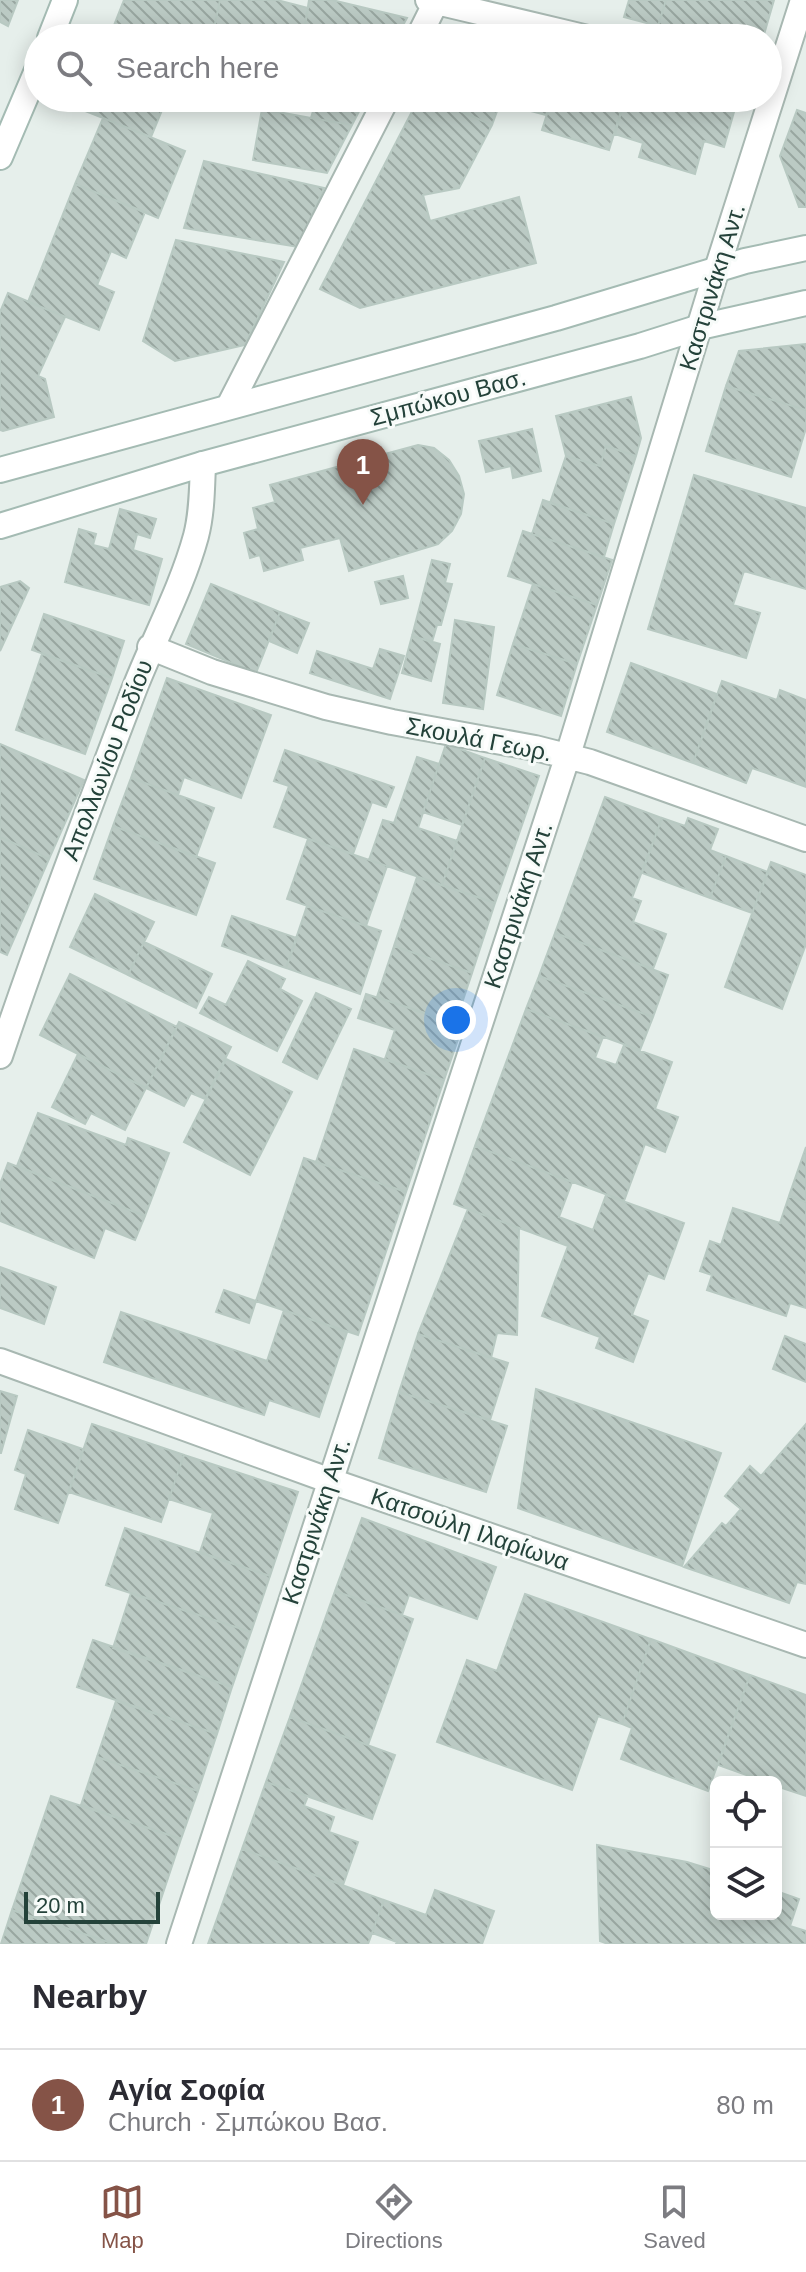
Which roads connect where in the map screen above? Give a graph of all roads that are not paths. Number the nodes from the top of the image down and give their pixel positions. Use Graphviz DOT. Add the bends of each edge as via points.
graph roads {
  1 [pos="65,0"];
  2 [pos="803,0"];
  3 [pos="434,1"];
  4 [pos="56,24"];
  5 [pos="424,24"];
  6 [pos="530,24"];
  7 [pos="782,56"];
  8 [pos="24,101"];
  9 [pos="380,112"];
  10 [pos="763,112"];
  11 [pos="0,157"];
  12 [pos="806,248"];
  13 [pos="717,269"];
  14 [pos="806,303"];
  15 [pos="700,327"];
  16 [pos="229,406"];
  17 [pos="203,464"];
  18 [pos="0,470"];
  19 [pos="0,526"];
  20 [pos="150,647"];
  21 [pos="568,755"];
  22 [pos="806,839"];
  23 [pos="0,1056"];
  24 [pos="0,1361"];
  25 [pos="328,1480"];
  26 [pos="806,1645"];
  27 [pos="179,1944"];
  1 -- 4 [label="street"];
  2 -- 7 [label="street, Καστρινάκη Αντ."];
  3 -- 5 [label="street"];
  3 -- 6 [label="street"];
  8 -- 11 [label="street"];
  9 -- 16 [label="street"];
  10 -- 13 [label="street, Καστρινάκη Αντ."];
  12 -- 13 [label="street, Σμπώκου Βασ."];
  13 -- 15 [label="street, Καστρινάκη Αντ."];
  13 -- 16 [label="street, Σμπώκου Βασ."];
  14 -- 15 [label="street, Σμπώκου Βασ."];
  15 -- 17 [label="street, Σμπώκου Βασ."];
  15 -- 21 [label="street, Καστρινάκη Αντ."];
  16 -- 18 [label="street, Σμπώκου Βασ."];
  17 -- 19 [label="street, Σμπώκου Βασ."];
  17 -- 20 [label="street, Απολλωνίου Ροδίου" via="196,535 182,580"];
  20 -- 21 [label="street, Σκουλά Γεωρ." via="326,707"];
  20 -- 23 [label="street, Απολλωνίου Ροδίου"];
  21 -- 22 [label="street, Σκουλά Γεωρ."];
  21 -- 25 [label="street, Καστρινάκη Αντ."];
  24 -- 25 [label="street, Κατσούλη Ιλαρίωνα"];
  25 -- 26 [label="street, Κατσούλη Ιλαρίωνα"];
  25 -- 27 [label="street, Καστρινάκη Αντ."];
}
